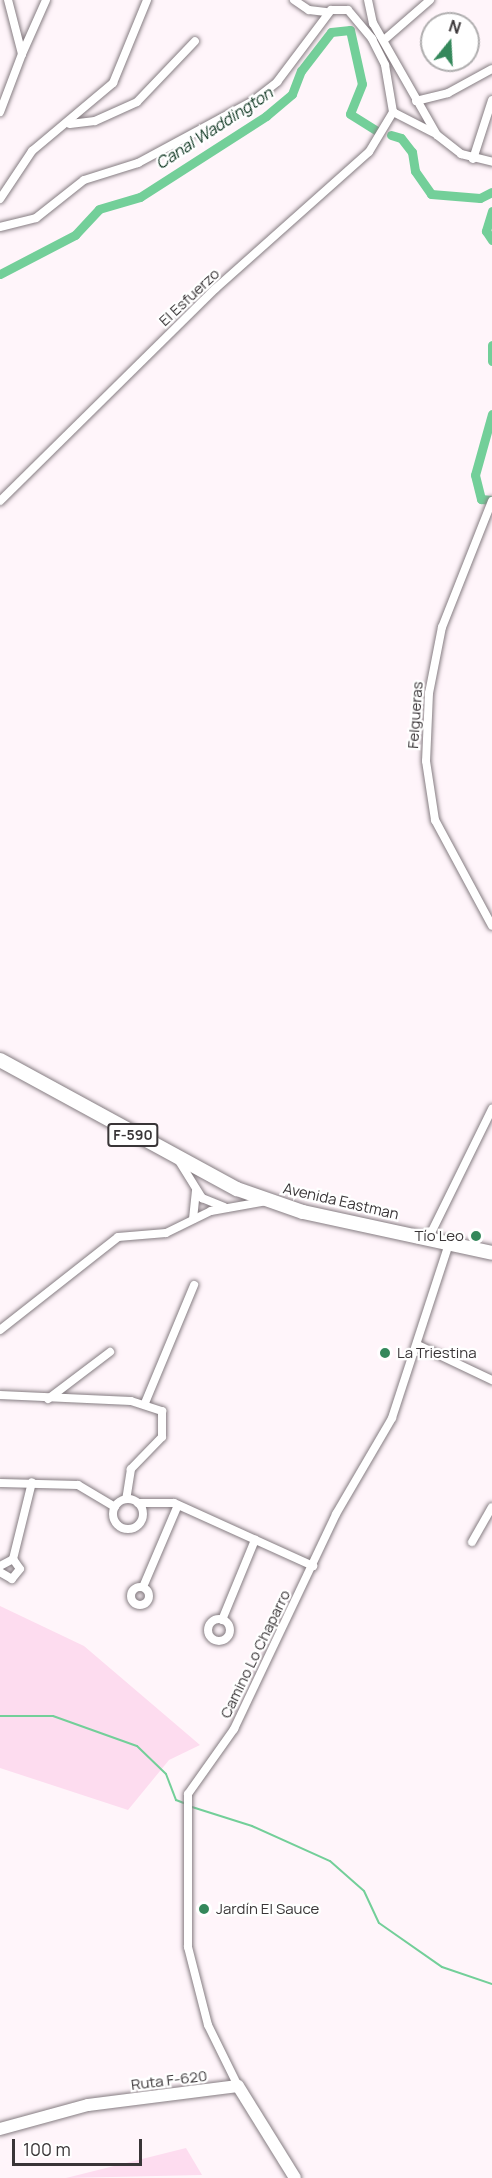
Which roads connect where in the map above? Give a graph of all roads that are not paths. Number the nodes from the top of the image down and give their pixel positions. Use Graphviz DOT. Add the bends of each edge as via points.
graph roads {
  1 [pos="8,0"];
  2 [pos="45,0"];
  3 [pos="147,0"];
  4 [pos="294,0"];
  5 [pos="368,0"];
  6 [pos="430,0"];
  7 [pos="326,12"];
  8 [pos="384,40"];
  9 [pos="195,41"];
  10 [pos="22,54"];
  11 [pos="492,69"];
  12 [pos="492,100"];
  13 [pos="416,101"];
  14 [pos="0,112"];
  15 [pos="393,112"];
  16 [pos="70,124"];
  17 [pos="437,135"];
  18 [pos="473,159"];
  19 [pos="492,162"];
  20 [pos="0,199"];
  21 [pos="0,227"];
  22 [pos="0,501"];
  23 [pos="491,503"];
  24 [pos="492,926"];
  25 [pos="0,1060"];
  26 [pos="492,1109"];
  27 [pos="178,1161"];
  28 [pos="196,1190"];
  29 [pos="268,1201"];
  30 [pos="228,1208"];
  31 [pos="193,1219"];
  32 [pos="429,1237"];
  33 [pos="450,1241"];
  34 [pos="492,1253"];
  35 [pos="194,1285"];
  36 [pos="0,1330"];
  37 [pos="418,1345"];
  38 [pos="110,1352"];
  39 [pos="492,1380"];
  40 [pos="0,1395"];
  41 [pos="48,1399"];
  42 [pos="145,1403"];
  43 [pos="32,1482"];
  44 [pos="0,1483"];
  45 [pos="126,1499"];
  46 [pos="138,1503"];
  47 [pos="178,1505"];
  48 [pos="115,1507"];
  49 [pos="492,1507"];
  50 [pos="255,1540"];
  51 [pos="471,1542"];
  52 [pos="13,1559"];
  53 [pos="0,1566"];
  54 [pos="313,1566"];
  55 [pos="0,1572"];
  56 [pos="143,1587"];
  57 [pos="222,1620"];
  58 [pos="238,2086"];
  59 [pos="0,2129"];
  60 [pos="295,2178"];
  1 -- 10 [label="street"];
  2 -- 10 [label="street"];
  3 -- 16 [label="street" via="113,82"];
  4 -- 7 [label="street" via="309,10"];
  5 -- 8 [label="street" via="370,15"];
  6 -- 8 [label="street"];
  7 -- 15 [label="street" via="348,10 372,39 385,65"];
  7 -- 21 [label="street" via="277,82 253,101 138,163 84,180 36,218"];
  8 -- 13 [label="street"];
  9 -- 16 [label="street" via="137,102 95,121"];
  10 -- 14 [label="street"];
  11 -- 13 [label="street" via="448,93"];
  12 -- 18 [label="street"];
  13 -- 17 [label="street"];
  15 -- 17 [label="street"];
  15 -- 22 [label="street, El Esfuerzo" via="369,152 215,289"];
  16 -- 20 [label="street" via="32,151"];
  17 -- 18 [label="street"];
  18 -- 19 [label="street"];
  23 -- 24 [label="street, Felgueras" via="440,638 426,761 435,820"];
  25 -- 27 [label="main road, Avenida Eastman / F-590"];
  26 -- 32 [label="street"];
  27 -- 28 [label="street"];
  27 -- 29 [label="main road, Avenida Eastman / F-590"];
  28 -- 30 [label="street"];
  28 -- 31 [label="street"];
  29 -- 30 [label="street"];
  29 -- 32 [label="main road, Avenida Eastman / F-590"];
  30 -- 31 [label="street"];
  31 -- 36 [label="street" via="166,1233 118,1237"];
  32 -- 33 [label="main road, Avenida Eastman / F-590"];
  33 -- 34 [label="main road, Avenida Eastman / F-590"];
  33 -- 37 [label="street, Camino Lo Chaparro"];
  35 -- 42 [label="street"];
  37 -- 39 [label="street"];
  37 -- 54 [label="street, Camino Lo Chaparro" via="392,1418"];
  38 -- 41 [label="street"];
  40 -- 41 [label="street"];
  41 -- 42 [label="street"];
  42 -- 45 [label="street" via="162,1411 165,1430 131,1469"];
  43 -- 44 [label="street"];
  43 -- 48 [label="street" via="78,1485"];
  43 -- 52 [label="street"];
  45 -- 46 [label="street"];
  45 -- 48 [label="street"];
  46 -- 47 [label="street"];
  46 -- 48 [label="street" via="142,1520 131,1528 118,1525"];
  47 -- 50 [label="street"];
  47 -- 56 [label="street"];
  49 -- 51 [label="street"];
  50 -- 54 [label="street"];
  50 -- 57 [label="street"];
  52 -- 53 [label="street"];
  52 -- 55 [label="street" via="20,1566 18,1575 9,1579"];
  54 -- 58 [label="street, Camino Lo Chaparro" via="234,1729 188,1794 188,1947 208,2025"];
  58 -- 59 [label="street, Ruta F-620" via="88,2105"];
  58 -- 60 [label="street"];
}
